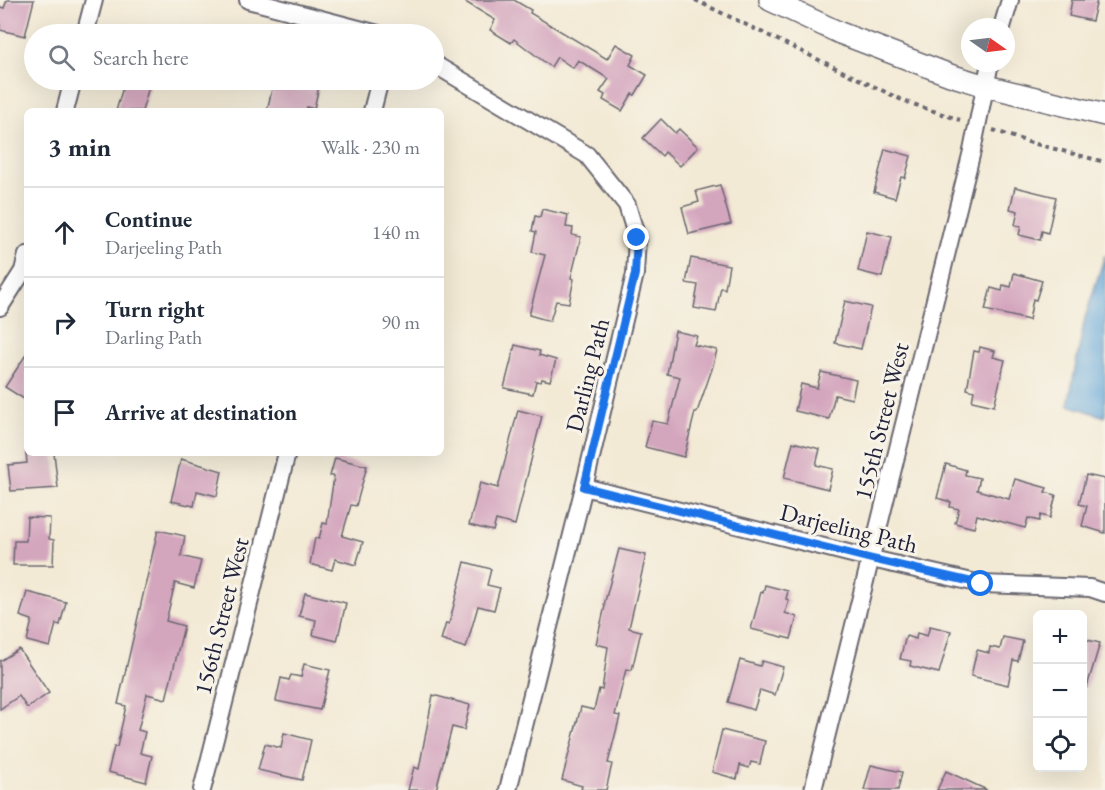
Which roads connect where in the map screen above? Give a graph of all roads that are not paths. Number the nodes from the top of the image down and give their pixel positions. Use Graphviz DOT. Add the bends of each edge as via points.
graph roads {
  1 [pos="94,0"];
  2 [pos="248,0"];
  3 [pos="770,0"];
  4 [pos="1010,0"];
  5 [pos="1005,18"];
  6 [pos="88,24"];
  7 [pos="340,24"];
  8 [pos="444,69"];
  9 [pos="988,72"];
  10 [pos="986,86"];
  11 [pos="70,90"];
  12 [pos="377,90"];
  13 [pos="66,108"];
  14 [pos="373,108"];
  15 [pos="1105,115"];
  16 [pos="24,267"];
  17 [pos="0,307"];
  18 [pos="286,456"];
  19 [pos="584,487"];
  20 [pos="872,559"];
  21 [pos="1105,593"];
  22 [pos="202,790"];
  23 [pos="508,790"];
  24 [pos="813,790"];
  1 -- 6 [label="street"];
  2 -- 7 [label="street"];
  3 -- 10 [label="street" via="840,33"];
  4 -- 5 [label="street"];
  8 -- 19 [label="street, Darling Path" via="588,155 627,205 637,238 635,274"];
  9 -- 10 [label="street, 155th Street West"];
  10 -- 15 [label="street"];
  10 -- 20 [label="street, 155th Street West"];
  11 -- 13 [label="street"];
  12 -- 14 [label="street"];
  16 -- 17 [label="street"];
  18 -- 22 [label="street, 156th Street West"];
  19 -- 20 [label="street, Darjeeling Path"];
  19 -- 23 [label="street, Darling Path"];
  20 -- 21 [label="street, Darjeeling Path" via="981,584 1090,588"];
  20 -- 24 [label="street, 155th Street West"];
}
